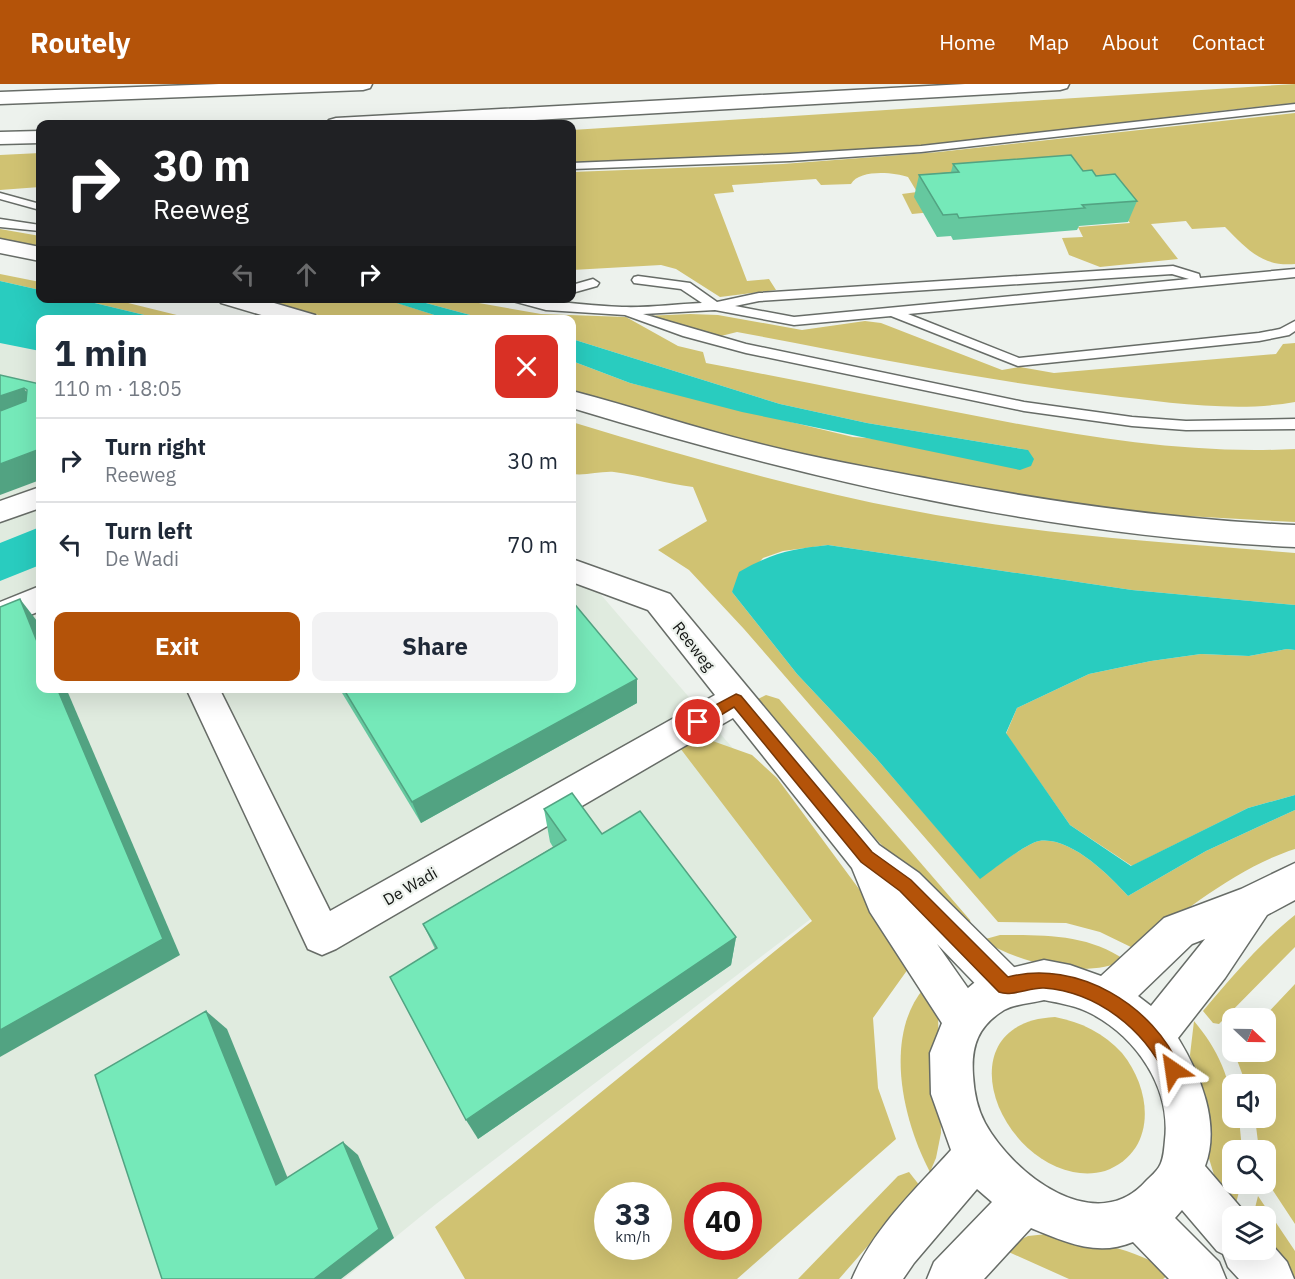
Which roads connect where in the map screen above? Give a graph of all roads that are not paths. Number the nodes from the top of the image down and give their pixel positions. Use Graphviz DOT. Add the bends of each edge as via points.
graph roads {
  1 [pos="363,84"];
  2 [pos="1060,84"];
  3 [pos="0,98"];
  4 [pos="1295,107"];
  5 [pos="459,120"];
  6 [pos="36,136"];
  7 [pos="0,138"];
  8 [pos="576,166"];
  9 [pos="36,194"];
  10 [pos="0,196"];
  11 [pos="36,206"];
  12 [pos="0,223"];
  13 [pos="36,228"];
  14 [pos="0,246"];
  15 [pos="36,253"];
  16 [pos="1295,273"];
  17 [pos="638,280"];
  18 [pos="1205,280"];
  19 [pos="593,283"];
  20 [pos="576,288"];
  21 [pos="246,303"];
  22 [pos="559,303"];
  23 [pos="715,306"];
  24 [pos="624,311"];
  25 [pos="891,313"];
  26 [pos="288,315"];
  27 [pos="1295,325"];
  28 [pos="576,400"];
  29 [pos="1295,424"];
  30 [pos="36,498"];
  31 [pos="0,512"];
  32 [pos="1295,536"];
  33 [pos="576,571"];
  34 [pos="36,600"];
  35 [pos="0,615"];
  36 [pos="204,693"];
  37 [pos="736,700"];
  38 [pos="866,857"];
  39 [pos="1295,881"];
  40 [pos="1253,902"];
  41 [pos="1005,986"];
  42 [pos="1107,999"];
  43 [pos="964,1020"];
  44 [pos="1152,1038"];
  45 [pos="977,1154"];
  46 [pos="1181,1173"];
  47 [pos="1024,1202"];
  48 [pos="1140,1216"];
  49 [pos="1222,1222"];
  50 [pos="1254,1260"];
  51 [pos="876,1279"];
  52 [pos="951,1279"];
  53 [pos="1202,1279"];
  54 [pos="1270,1279"];
  1 -- 3 [label="main road"];
  2 -- 5 [label="main road"];
  4 -- 8 [label="lane" via="921,149"];
  6 -- 7 [label="main road"];
  9 -- 10 [label="lane"];
  10 -- 11 [label="lane"];
  12 -- 13 [label="lane"];
  14 -- 15 [label="main road"];
  16 -- 18 [label="lane"];
  17 -- 23 [label="lane" via="685,286"];
  18 -- 23 [label="lane" via="1173,270 759,297"];
  18 -- 25 [label="lane"];
  19 -- 20 [label="lane"];
  21 -- 26 [label="main road"];
  22 -- 24 [label="lane"];
  23 -- 24 [label="lane"];
  23 -- 25 [label="lane" via="794,321"];
  24 -- 29 [label="lane" via="697,338 979,399 1133,422 1202,426"];
  25 -- 27 [label="lane" via="1018,363 1259,337 1284,332"];
  28 -- 32 [label="main road" via="814,467 994,502 1126,524"];
  30 -- 31 [label="main road"];
  33 -- 37 [label="main road, Reeweg" via="658,602"];
  34 -- 35 [label="main road"];
  36 -- 37 [label="main road, De Wadi" via="322,936"];
  37 -- 38 [label="main road, Reeweg"];
  38 -- 41 [label="main road, Reeweg" via="906,885"];
  38 -- 43 [label="main road, Reeweg" via="884,899"];
  39 -- 40 [label="main road"];
  40 -- 42 [label="main road" via="1178,931"];
  40 -- 44 [label="main road" via="1211,964"];
  41 -- 42 [label="main road" via="1044,980 1087,989"];
  41 -- 43 [label="main road" via="989,994"];
  42 -- 44 [label="main road"];
  43 -- 45 [label="main road" via="953,1049 951,1083 954,1106"];
  44 -- 46 [label="main road" via="1167,1058 1186,1105 1189,1129"];
  45 -- 47 [label="main road" via="1006,1188"];
  45 -- 51 [label="main road" via="897,1246"];
  46 -- 48 [label="main road" via="1157,1206"];
  46 -- 49 [label="main road"];
  47 -- 48 [label="main road" via="1083,1225 1123,1223"];
  47 -- 52 [label="main road"];
  48 -- 53 [label="main road"];
  50 -- 54 [label="main road"];
}
